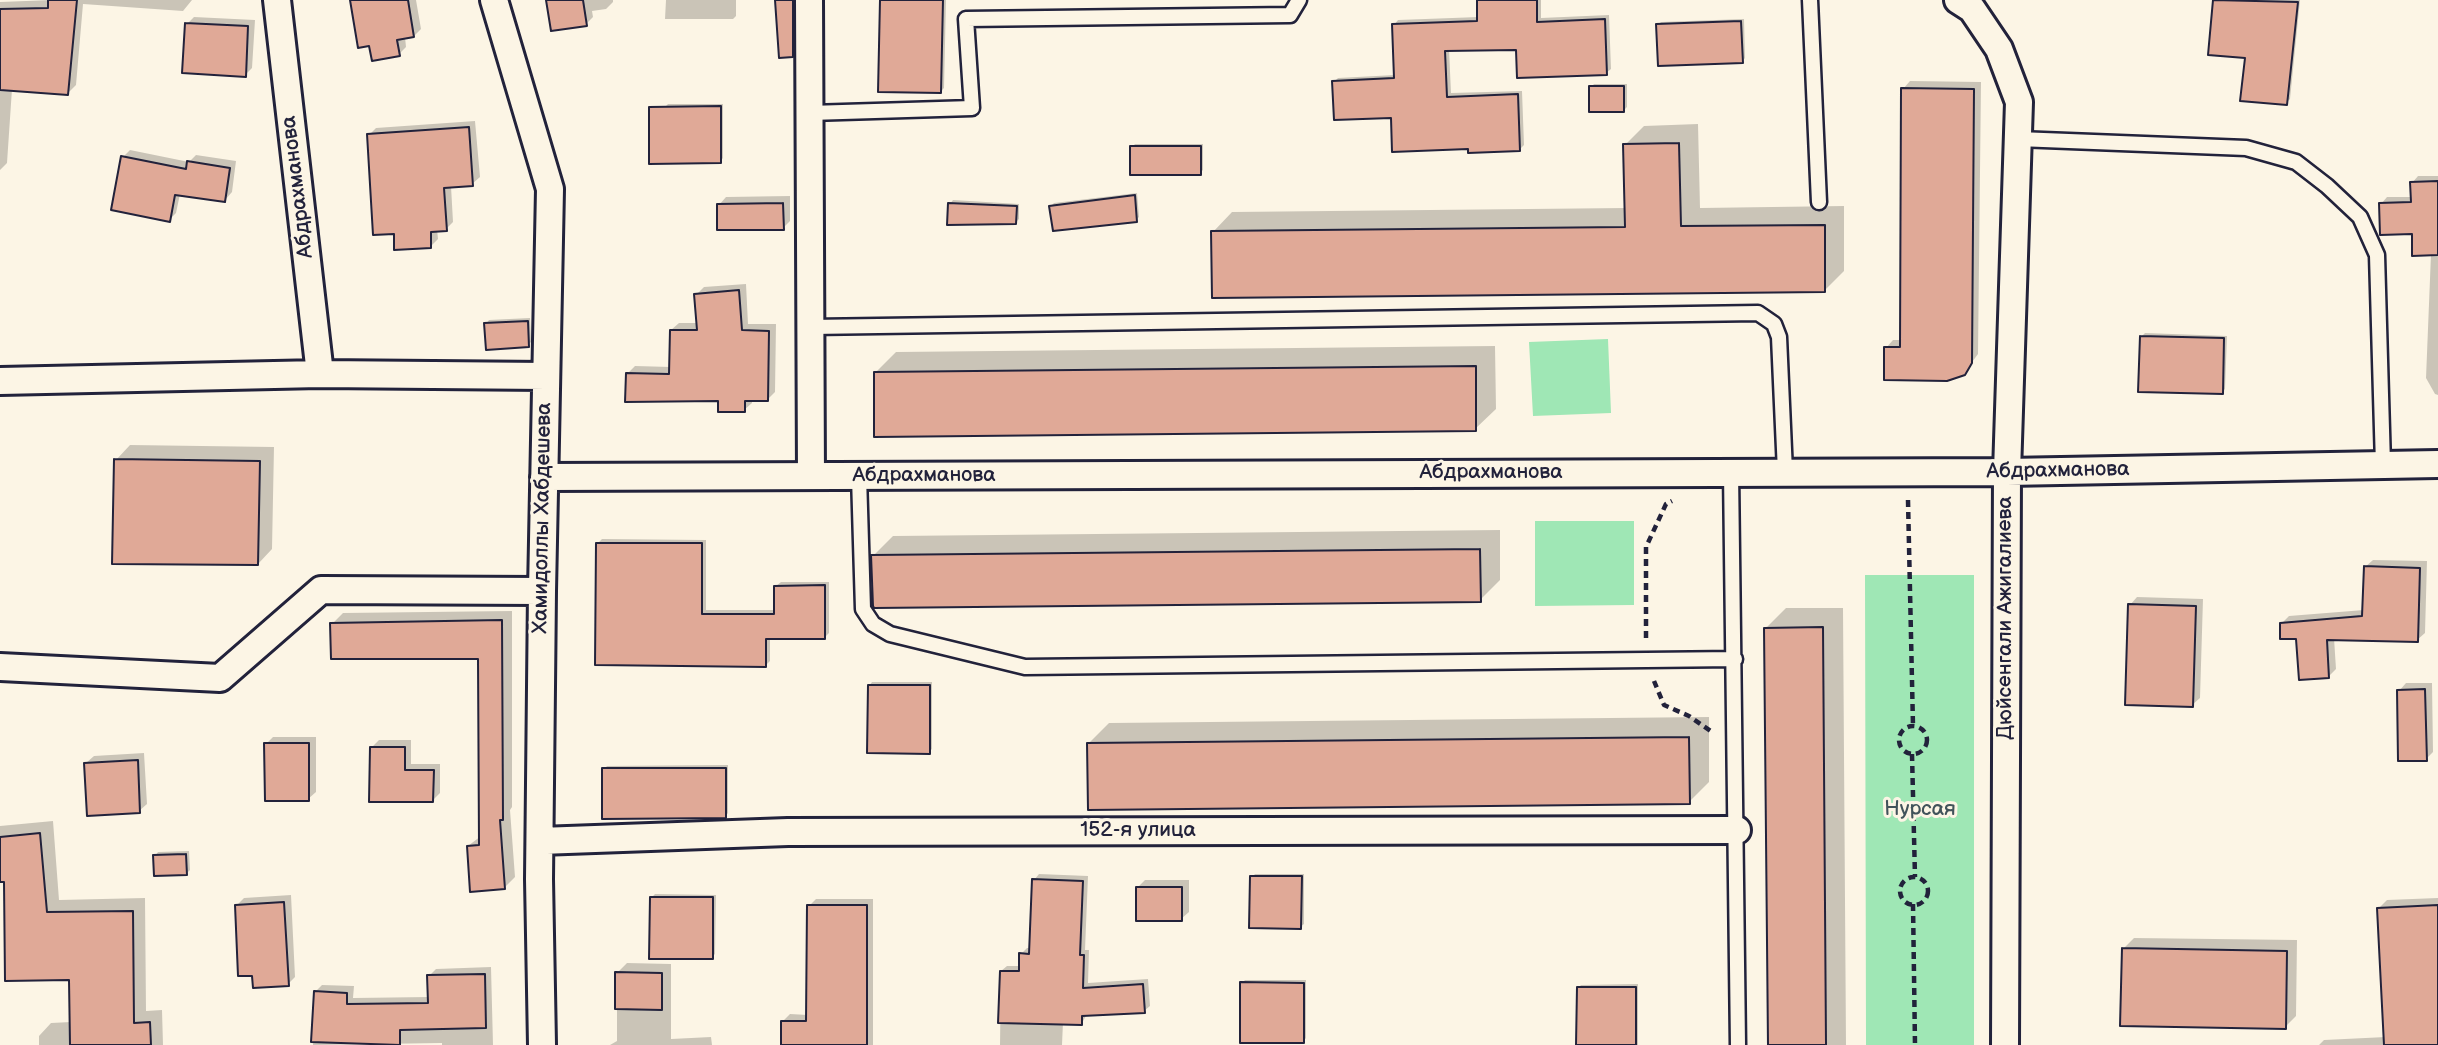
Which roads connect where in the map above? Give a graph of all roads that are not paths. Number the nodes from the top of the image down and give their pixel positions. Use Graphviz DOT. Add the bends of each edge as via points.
graph roads {
  1 [pos="276,0"];
  2 [pos="494,0"];
  3 [pos="809,0"];
  4 [pos="1299,0"];
  5 [pos="1810,0"];
  6 [pos="1969,3"];
  7 [pos="810,113"];
  8 [pos="2018,139"];
  9 [pos="1819,202"];
  10 [pos="811,327"];
  11 [pos="320,374"];
  12 [pos="545,376"];
  13 [pos="0,381"];
  14 [pos="2438,464"];
  15 [pos="2383,465"];
  16 [pos="1731,471"];
  17 [pos="1785,472"];
  18 [pos="2007,472"];
  19 [pos="811,475"];
  20 [pos="859,476"];
  21 [pos="544,477"];
  22 [pos="542,591"];
  23 [pos="1735,659"];
  24 [pos="0,667"];
  25 [pos="1737,830"];
  26 [pos="540,841"];
  27 [pos="542,1045"];
  28 [pos="1738,1045"];
  29 [pos="2005,1045"];
  1 -- 11 [label="street, Абдрахманова"];
  2 -- 12 [label="street, Хамидоллы Хабдешева" via="551,189"];
  3 -- 7 [label="street"];
  4 -- 7 [label="lane" via="1290,15 966,19 972,108"];
  5 -- 9 [label="lane"];
  6 -- 8 [label="street, Дюйсенгали Ажигалиева" via="1999,49 2019,102"];
  7 -- 10 [label="street"];
  8 -- 15 [label="lane" via="2246,148 2296,162 2327,186 2360,217 2377,255"];
  8 -- 18 [label="street, Дюйсенгали Ажигалиева"];
  10 -- 17 [label="lane" via="1758,313 1774,324 1779,337"];
  10 -- 19 [label="street"];
  11 -- 12 [label="street"];
  11 -- 13 [label="street"];
  12 -- 21 [label="street, Хамидоллы Хабдешева"];
  14 -- 15 [label="street, Абдрахманова"];
  15 -- 18 [label="street, Абдрахманова"];
  16 -- 17 [label="street, Абдрахманова"];
  16 -- 20 [label="street, Абдрахманова"];
  16 -- 23 [label="lane"];
  17 -- 18 [label="street, Абдрахманова"];
  18 -- 29 [label="street, Дюйсенгали Ажигалиева"];
  19 -- 20 [label="street, Абдрахманова"];
  19 -- 21 [label="street, Абдрахманова"];
  20 -- 23 [label="lane" via="863,609 873,624 890,634 1025,667"];
  21 -- 22 [label="street, Хамидоллы Хабдешева"];
  22 -- 24 [label="street" via="321,590 220,678"];
  22 -- 26 [label="street, Хамидоллы Хабдешева"];
  23 -- 25 [label="lane"];
  25 -- 26 [label="street, 152-я улица" via="788,832"];
  25 -- 28 [label="lane"];
  26 -- 27 [label="street, Хамидоллы Хабдешева"];
}
